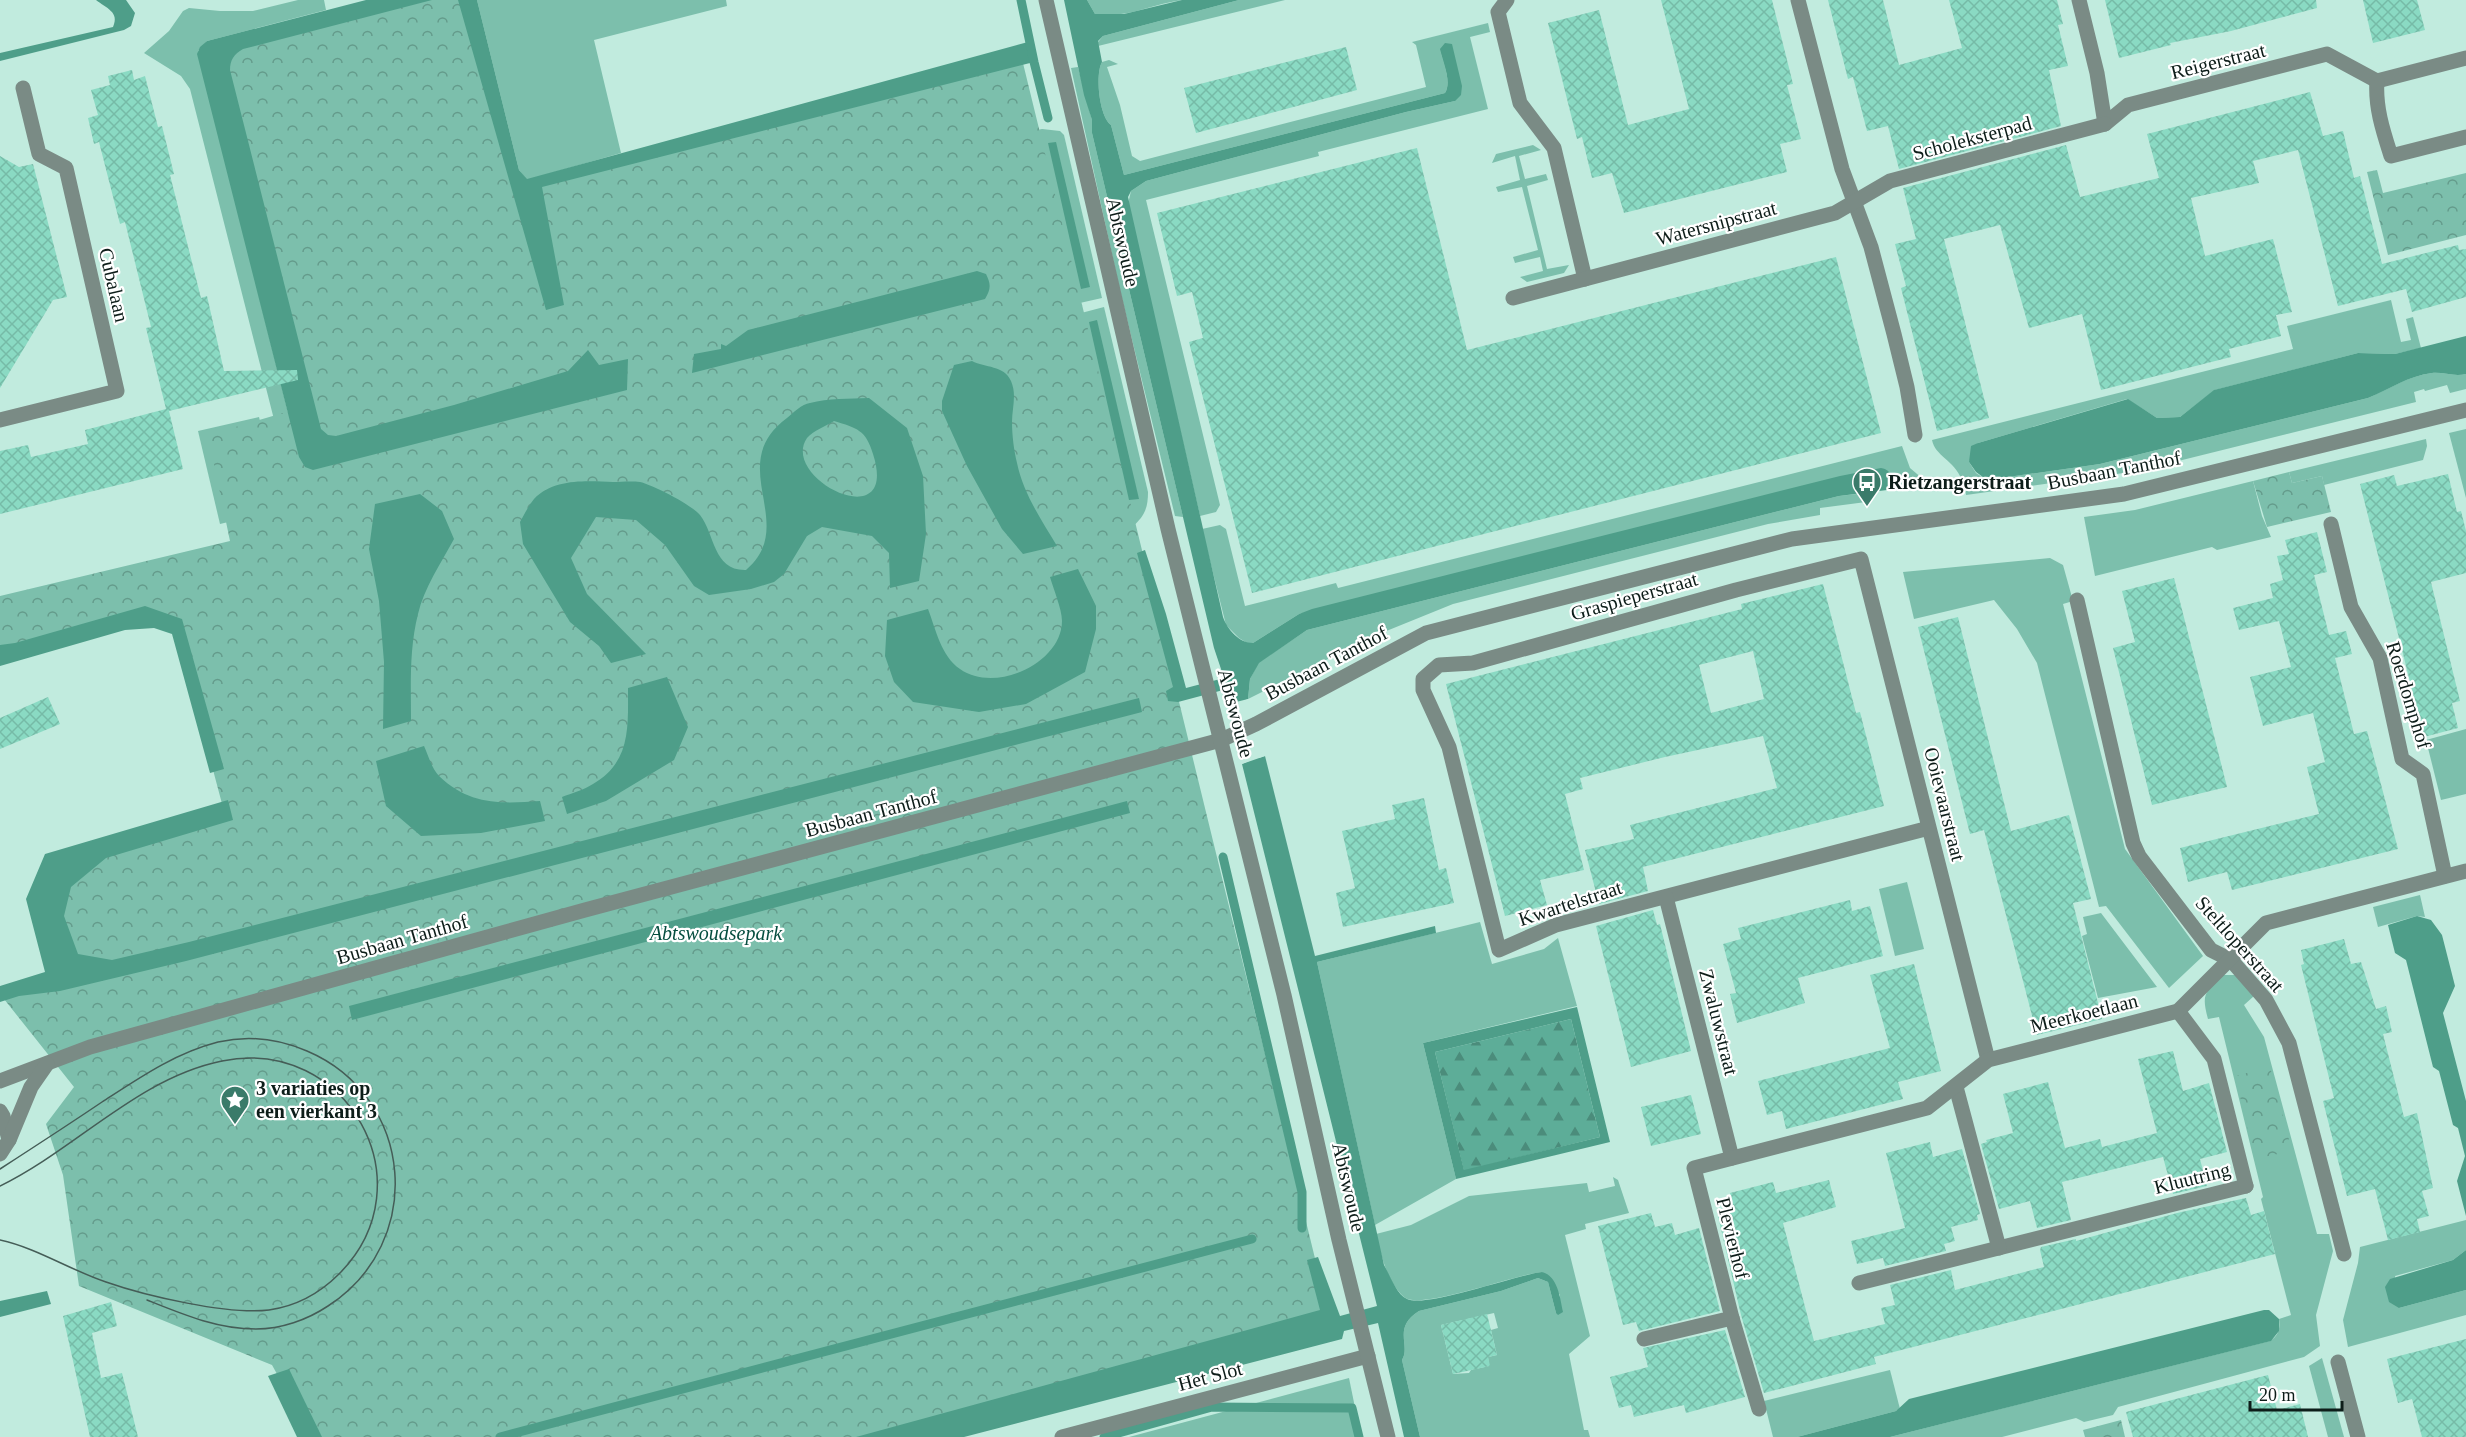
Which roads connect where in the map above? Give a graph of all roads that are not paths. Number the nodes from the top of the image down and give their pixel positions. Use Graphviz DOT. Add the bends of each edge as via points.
graph roads {
  1 [pos="1046,0"];
  2 [pos="1798,0"];
  3 [pos="2079,0"];
  4 [pos="1502,6"];
  5 [pos="2466,58"];
  6 [pos="2377,81"];
  7 [pos="23,88"];
  8 [pos="2104,124"];
  9 [pos="2466,137"];
  10 [pos="1854,202"];
  11 [pos="1585,279"];
  12 [pos="1514,298"];
  13 [pos="2466,410"];
  14 [pos="0,420"];
  15 [pos="1914,435"];
  16 [pos="2331,524"];
  17 [pos="1861,559"];
  18 [pos="2077,600"];
  19 [pos="1423,679"];
  20 [pos="1228,737"];
  21 [pos="1929,828"];
  22 [pos="2466,871"];
  23 [pos="2445,876"];
  24 [pos="1666,897"];
  25 [pos="2231,960"];
  26 [pos="2178,1011"];
  27 [pos="1988,1060"];
  28 [pos="48,1064"];
  29 [pos="0,1081"];
  30 [pos="1956,1087"];
  31 [pos="0,1111"];
  32 [pos="9,1140"];
  33 [pos="0,1154"];
  34 [pos="1732,1158"];
  35 [pos="1694,1168"];
  36 [pos="1999,1248"];
  37 [pos="2344,1254"];
  38 [pos="1859,1283"];
  39 [pos="1732,1318"];
  40 [pos="1644,1339"];
  41 [pos="1368,1356"];
  42 [pos="2338,1362"];
  43 [pos="1759,1409"];
  44 [pos="1062,1437"];
  45 [pos="1388,1437"];
  46 [pos="2358,1437"];
  1 -- 20 [label="street, Abtswoude" via="1204,675 1210,699"];
  2 -- 10 [label="street"];
  3 -- 8 [label="street" via="2097,73"];
  4 -- 11 [label="street" via="1520,103 1554,148"];
  5 -- 6 [label="street"];
  6 -- 8 [label="street, Reigerstraat" via="2327,54 2128,105"];
  6 -- 9 [label="street" via="2381,126 2391,156"];
  7 -- 14 [label="street, Cubalaan" via="39,154 66,168 117,391"];
  8 -- 10 [label="street, Scholeksterpad" via="1890,181"];
  10 -- 11 [label="street, Watersnipstraat" via="1835,213"];
  10 -- 15 [label="street" via="1871,247 1894,334"];
  11 -- 12 [label="street, Watersnipstraat"];
  13 -- 20 [label="street, Busbaan Tanthof" via="2124,494 1792,539 1426,633"];
  16 -- 23 [label="street, Roerdomphof" via="2351,607 2379,658 2402,759 2423,774"];
  17 -- 19 [label="street, Graspieperstraat" via="1473,663 1439,665"];
  17 -- 21 [label="street, Ooievaarstraat"];
  18 -- 25 [label="street, Steltloperstraat" via="2133,843 2211,950"];
  19 -- 24 [label="street, Kwartelstraat" via="1423,690 1449,747 1499,950 1556,926"];
  20 -- 28 [label="street, Busbaan Tanthof" via="90,1047"];
  20 -- 41 [label="street, Abtswoude"];
  21 -- 24 [label="street, Kwartelstraat"];
  21 -- 27 [label="street, Ooievaarstraat"];
  22 -- 23 [label="street, Meerkoetlaan"];
  23 -- 25 [label="street, Meerkoetlaan" via="2266,923"];
  24 -- 34 [label="street, Zwaluwstraat"];
  25 -- 26 [label="street, Meerkoetlaan"];
  25 -- 37 [label="street, Steltloperstraat" via="2266,1000 2289,1043"];
  26 -- 27 [label="street, Meerkoetlaan"];
  26 -- 36 [label="street, Kluutring" via="2214,1059 2246,1186"];
  27 -- 30 [label="street, Meerkoetlaan"];
  28 -- 29 [label="street, Busbaan Tanthof"];
  28 -- 32 [label="street" via="31,1087"];
  30 -- 34 [label="street, Meerkoetlaan" via="1927,1108"];
  30 -- 36 [label="street"];
  31 -- 32 [label="street"];
  32 -- 33 [label="street"];
  34 -- 35 [label="street, Meerkoetlaan"];
  35 -- 39 [label="street, Plevierhof"];
  36 -- 38 [label="street, Kluutring"];
  39 -- 40 [label="street"];
  39 -- 43 [label="street, Plevierhof"];
  41 -- 44 [label="street, Het Slot"];
  41 -- 45 [label="street, Abtswoude"];
  42 -- 46 [label="street"];
}
